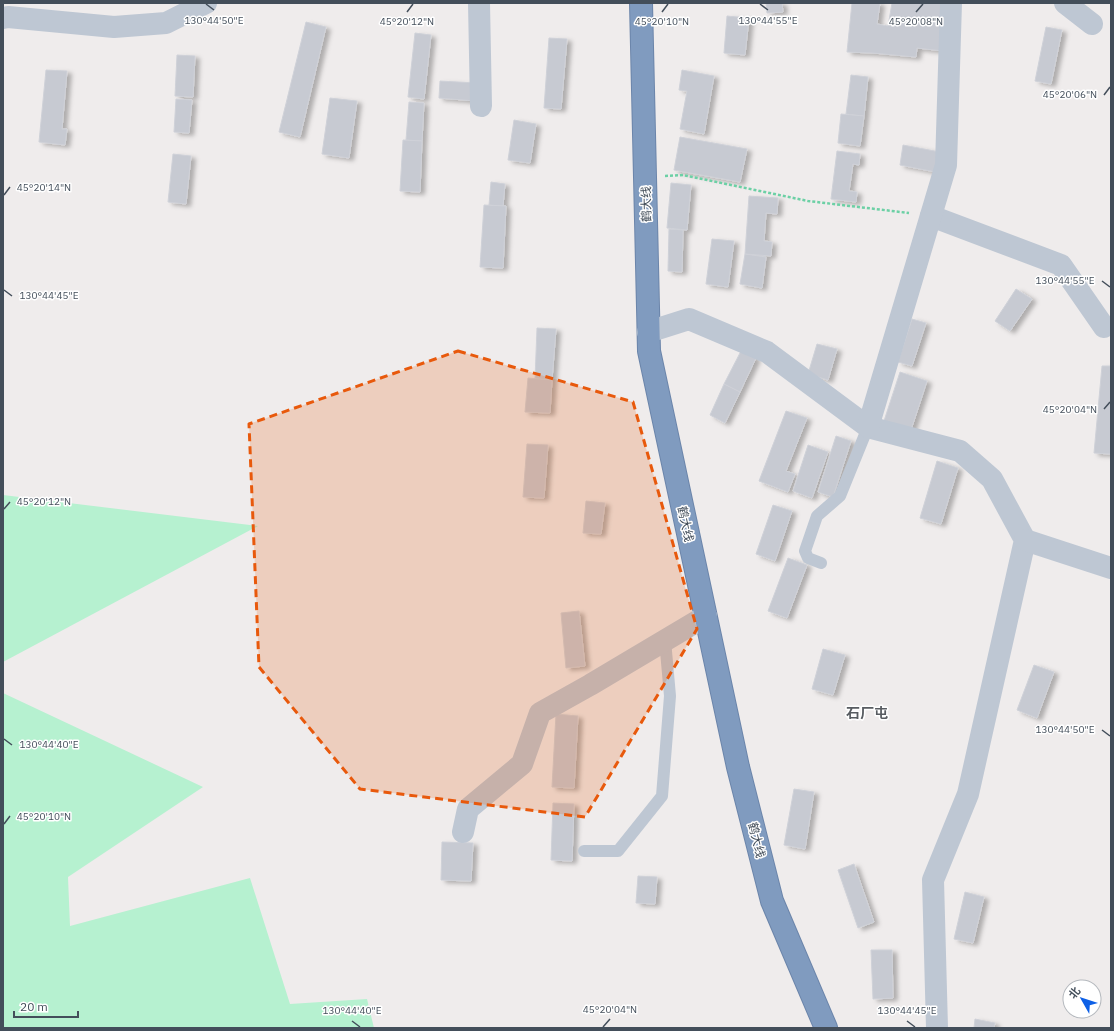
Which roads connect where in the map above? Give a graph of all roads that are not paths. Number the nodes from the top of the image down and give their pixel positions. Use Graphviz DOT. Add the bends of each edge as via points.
graph roads {
  1 [pos="206,3"];
  2 [pos="479,3"];
  3 [pos="641,3"];
  4 [pos="951,3"];
  5 [pos="1065,3"];
  6 [pos="3,18"];
  7 [pos="1092,24"];
  8 [pos="482,106"];
  9 [pos="931,216"];
  10 [pos="1104,327"];
  11 [pos="648,332"];
  12 [pos="868,427"];
  13 [pos="1025,540"];
  14 [pos="821,563"];
  15 [pos="1111,568"];
  16 [pos="706,616"];
  17 [pos="665,640"];
  18 [pos="463,832"];
  19 [pos="584,850"];
  20 [pos="826,1028"];
  21 [pos="937,1028"];
  1 -- 6 [label="street" via="166,23 114,27"];
  2 -- 8 [label="street"];
  3 -- 11 [label="highway, 鹤大线"];
  4 -- 9 [label="street" via="946,165"];
  5 -- 7 [label="street"];
  9 -- 10 [label="street" via="1061,265"];
  9 -- 12 [label="street"];
  11 -- 12 [label="street" via="689,318 767,352"];
  11 -- 16 [label="highway, 鹤大线" via="649,352"];
  12 -- 13 [label="street" via="960,451 992,479"];
  12 -- 14 [label="lane" via="840,496 817,516 805,551 808,558"];
  13 -- 15 [label="street"];
  13 -- 21 [label="street" via="968,794 933,880"];
  16 -- 17 [label="street"];
  16 -- 20 [label="highway, 鹤大线" via="738,767 772,901"];
  17 -- 18 [label="street" via="540,713 522,764 468,810"];
  17 -- 19 [label="lane" via="670,696 662,796 618,850"];
}
